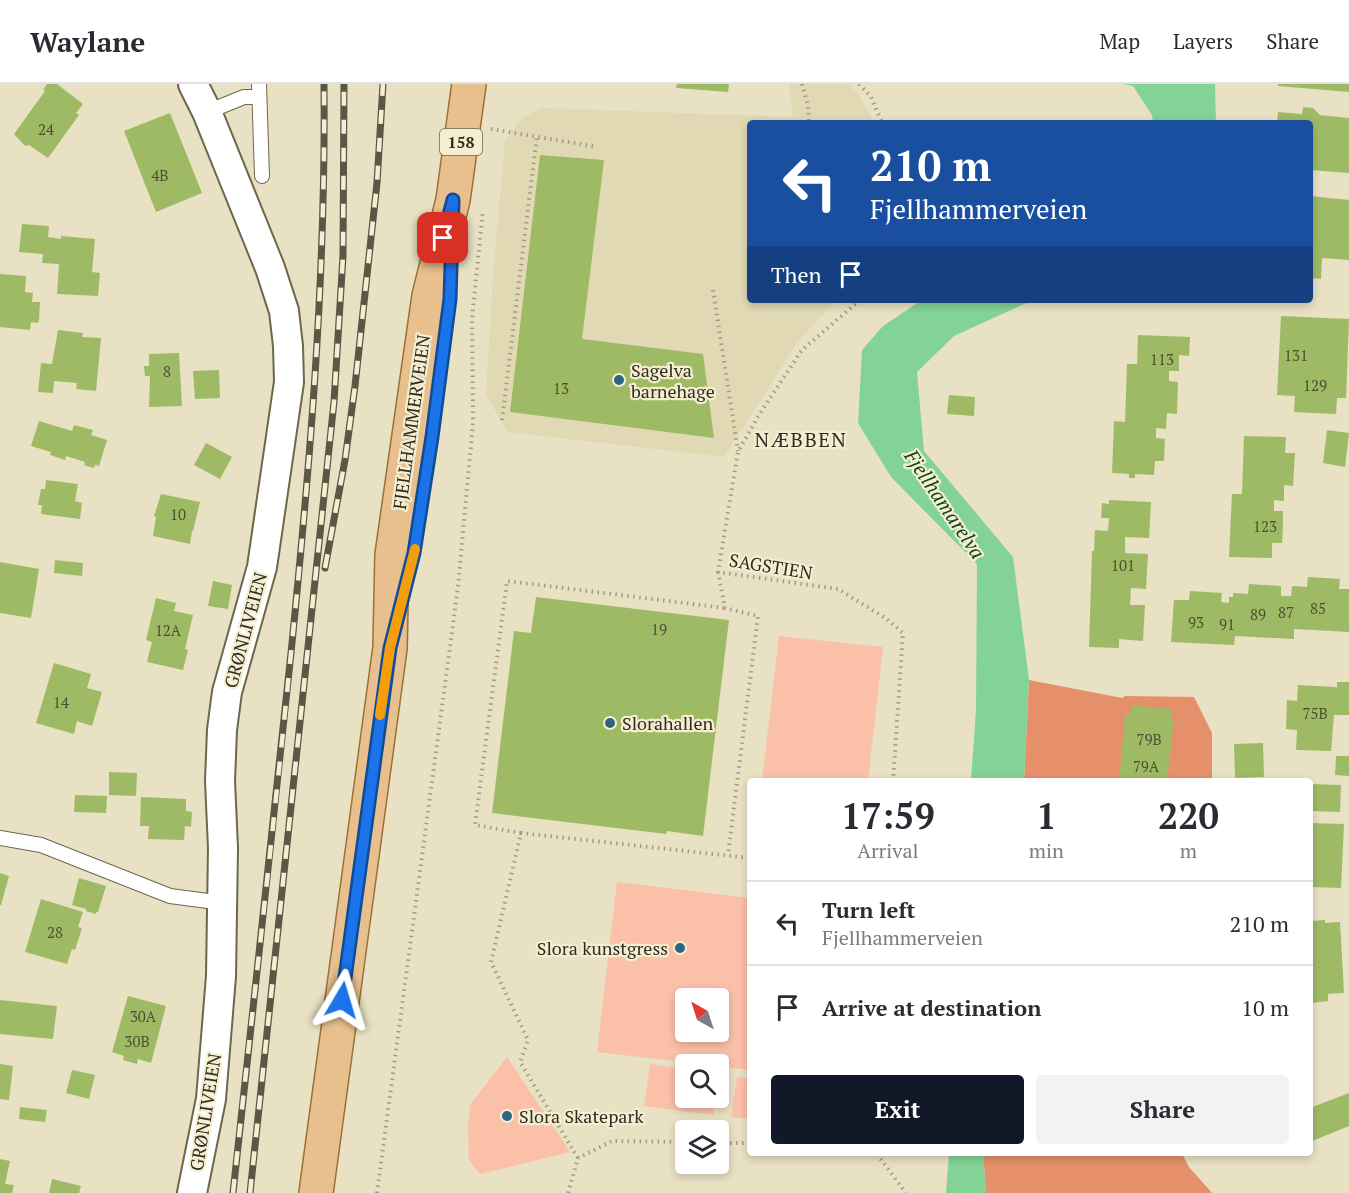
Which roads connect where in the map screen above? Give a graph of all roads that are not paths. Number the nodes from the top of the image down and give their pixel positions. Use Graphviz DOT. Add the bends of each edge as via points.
graph roads {
  1 [pos="193,84"];
  2 [pos="470,84"];
  3 [pos="259,90"];
  4 [pos="207,112"];
  5 [pos="262,176"];
  6 [pos="0,838"];
  7 [pos="223,903"];
  8 [pos="192,1193"];
  9 [pos="316,1193"];
  1 -- 4 [label="street, GRØNLIVEIEN"];
  2 -- 9 [label="main road, FJELLHAMMERVEIEN / 158" via="468,202 429,296 392,555 390,648"];
  3 -- 4 [label="lane"];
  3 -- 5 [label="lane"];
  4 -- 7 [label="street, GRØNLIVEIEN" via="284,312 289,382 262,567 226,702 220,781"];
  6 -- 7 [label="lane" via="41,845 170,896"];
  7 -- 8 [label="street, GRØNLIVEIEN" via="211,1099"];
}
